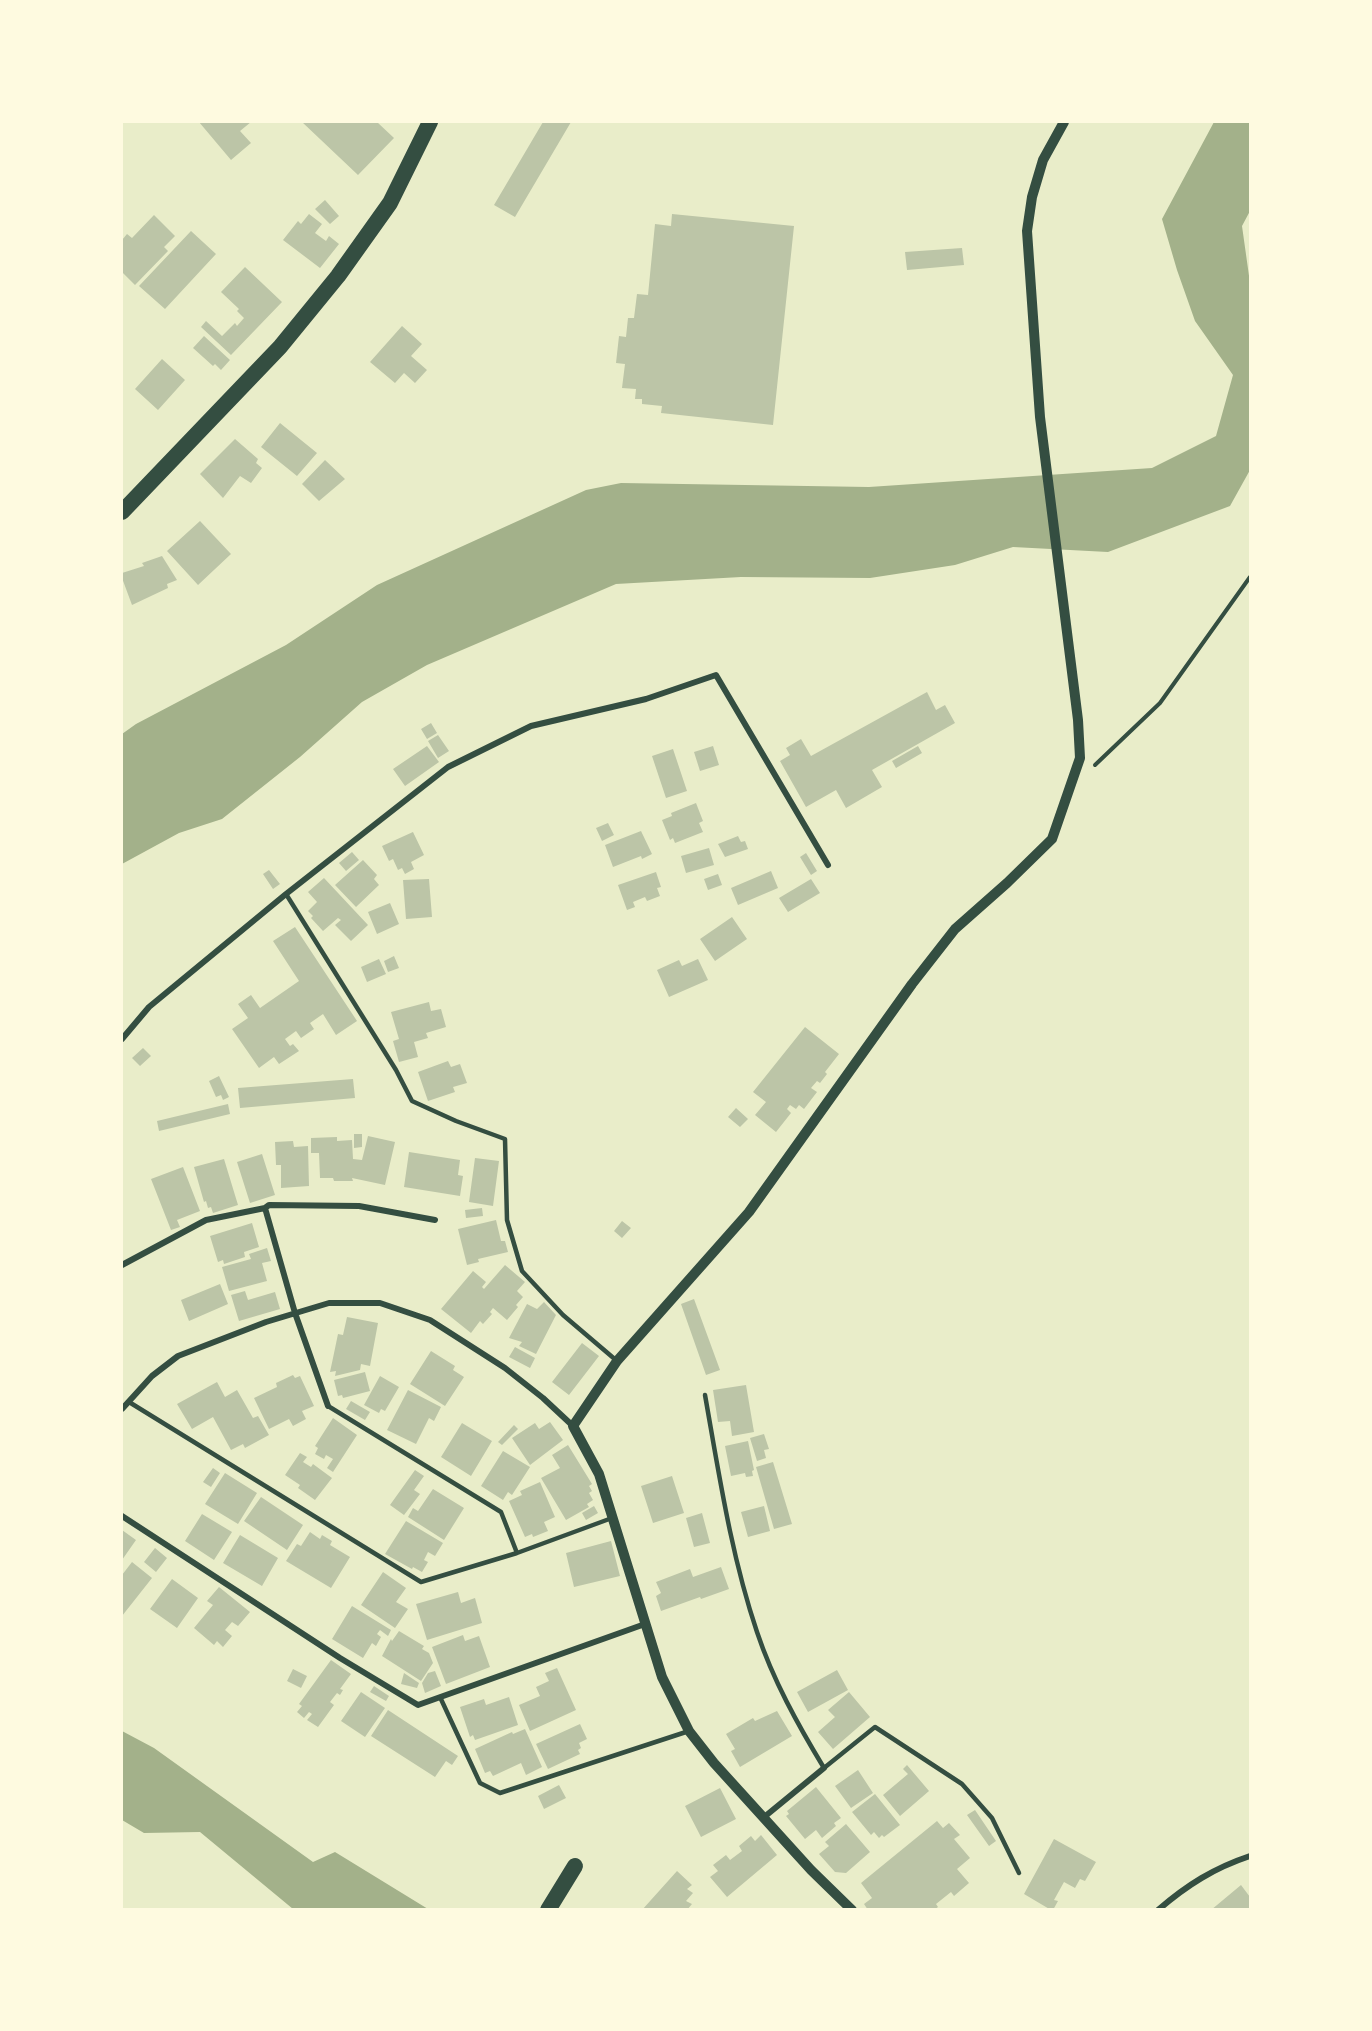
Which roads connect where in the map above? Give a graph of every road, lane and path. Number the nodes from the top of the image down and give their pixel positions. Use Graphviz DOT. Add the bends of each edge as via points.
graph roads {
  1 [pos="430,122"];
  2 [pos="1064,122"];
  3 [pos="122,512"];
  4 [pos="1251,577"];
  5 [pos="1094,767"];
  6 [pos="828,865"];
  7 [pos="286,894"];
  8 [pos="122,1039"];
  9 [pos="265,1208"];
  10 [pos="435,1220"];
  11 [pos="122,1265"];
  12 [pos="295,1313"];
  13 [pos="617,1361"];
  14 [pos="705,1395"];
  15 [pos="129,1402"];
  16 [pos="328,1406"];
  17 [pos="122,1409"];
  18 [pos="573,1426"];
  19 [pos="122,1516"];
  20 [pos="612,1518"];
  21 [pos="517,1553"];
  22 [pos="645,1624"];
  23 [pos="440,1697"];
  24 [pos="689,1731"];
  25 [pos="824,1768"];
  26 [pos="763,1818"];
  27 [pos="1251,1856"];
  28 [pos="575,1866"];
  29 [pos="1019,1873"];
  30 [pos="548,1910"];
  31 [pos="852,1910"];
  32 [pos="1158,1910"];
  1 -- 3 [label="highway" via="390,203 339,276 280,347"];
  2 -- 13 [label="street" via="1043,160 1027,231 1040,417 1080,758 1052,839 955,929 749,1212"];
  4 -- 5 [label="path" via="1160,703"];
  6 -- 7 [label="street" via="716,675 646,699 531,726 448,767"];
  7 -- 8 [label="street" via="149,1007"];
  7 -- 13 [label="lane" via="412,1101 506,1139 507,1220 522,1270 563,1315"];
  9 -- 10 [label="street" via="359,1206"];
  9 -- 11 [label="street" via="206,1220"];
  9 -- 12 [label="street"];
  12 -- 15 [label="street" via="178,1356"];
  12 -- 16 [label="street"];
  12 -- 18 [label="street" via="329,1303 380,1303 430,1320 505,1368"];
  13 -- 18 [label="street"];
  14 -- 25 [label="lane" via="731,1538 757,1633 798,1725"];
  15 -- 17 [label="street"];
  15 -- 21 [label="lane" via="421,1582"];
  16 -- 21 [label="lane" via="501,1512"];
  18 -- 20 [label="street" via="599,1474"];
  19 -- 23 [label="street" via="418,1705"];
  20 -- 21 [label="lane"];
  20 -- 22 [label="street"];
  22 -- 23 [label="street"];
  22 -- 24 [label="street" via="662,1677"];
  23 -- 24 [label="lane" via="480,1783 500,1793"];
  24 -- 26 [label="street"];
  25 -- 26 [label="street"];
  25 -- 29 [label="lane" via="875,1727 962,1784 992,1818"];
  26 -- 31 [label="street"];
  27 -- 32 [label="street" via="1226,1864 1184,1888"];
  28 -- 30 [label="highway"];
}
